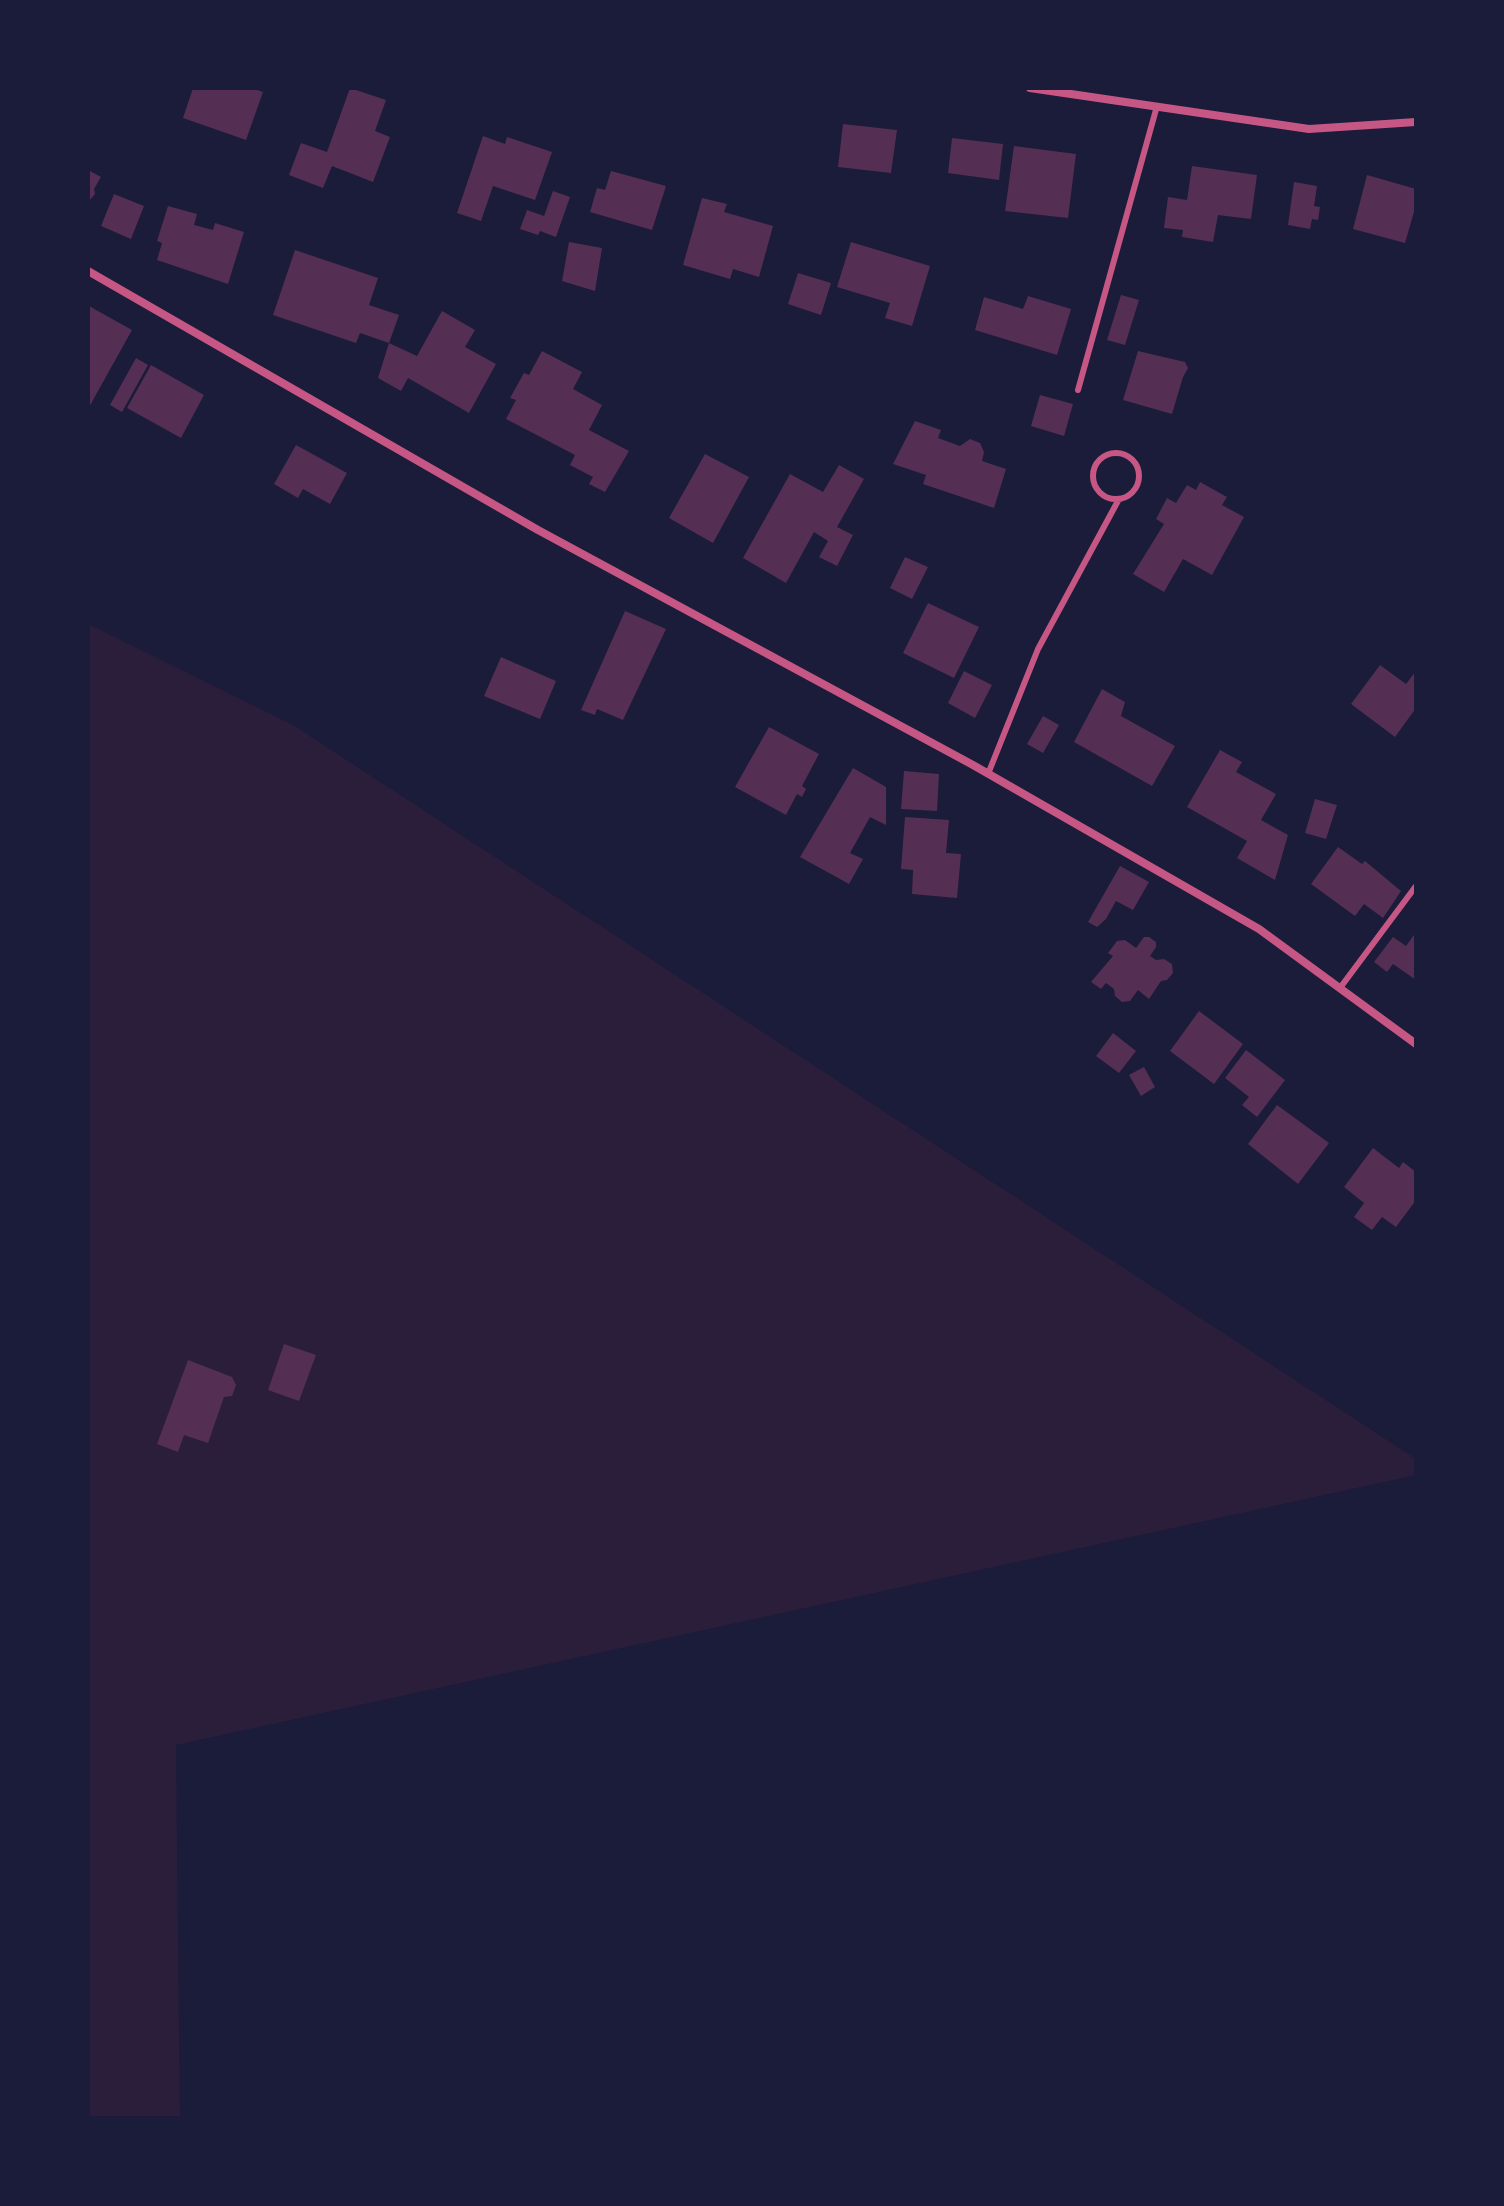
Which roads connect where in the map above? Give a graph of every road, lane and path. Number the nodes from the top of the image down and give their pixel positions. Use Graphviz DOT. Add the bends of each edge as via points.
graph roads {
  1 [pos="1030,88"];
  2 [pos="1157,106"];
  3 [pos="1416,122"];
  4 [pos="88,271"];
  5 [pos="1078,390"];
  6 [pos="1119,499"];
  7 [pos="988,774"];
  8 [pos="1416,886"];
  9 [pos="1340,988"];
  10 [pos="1416,1044"];
  1 -- 2 [label="street"];
  2 -- 3 [label="street" via="1309,129"];
  2 -- 5 [label="lane"];
  4 -- 7 [label="street" via="538,530"];
  6 -- 6 [label="lane" via="1135,490 1139,473 1130,458 1112,454 1097,464 1094,480 1102,495"];
  6 -- 7 [label="lane" via="1038,649"];
  7 -- 9 [label="street" via="1259,929"];
  8 -- 9 [label="lane"];
  9 -- 10 [label="street"];
}
